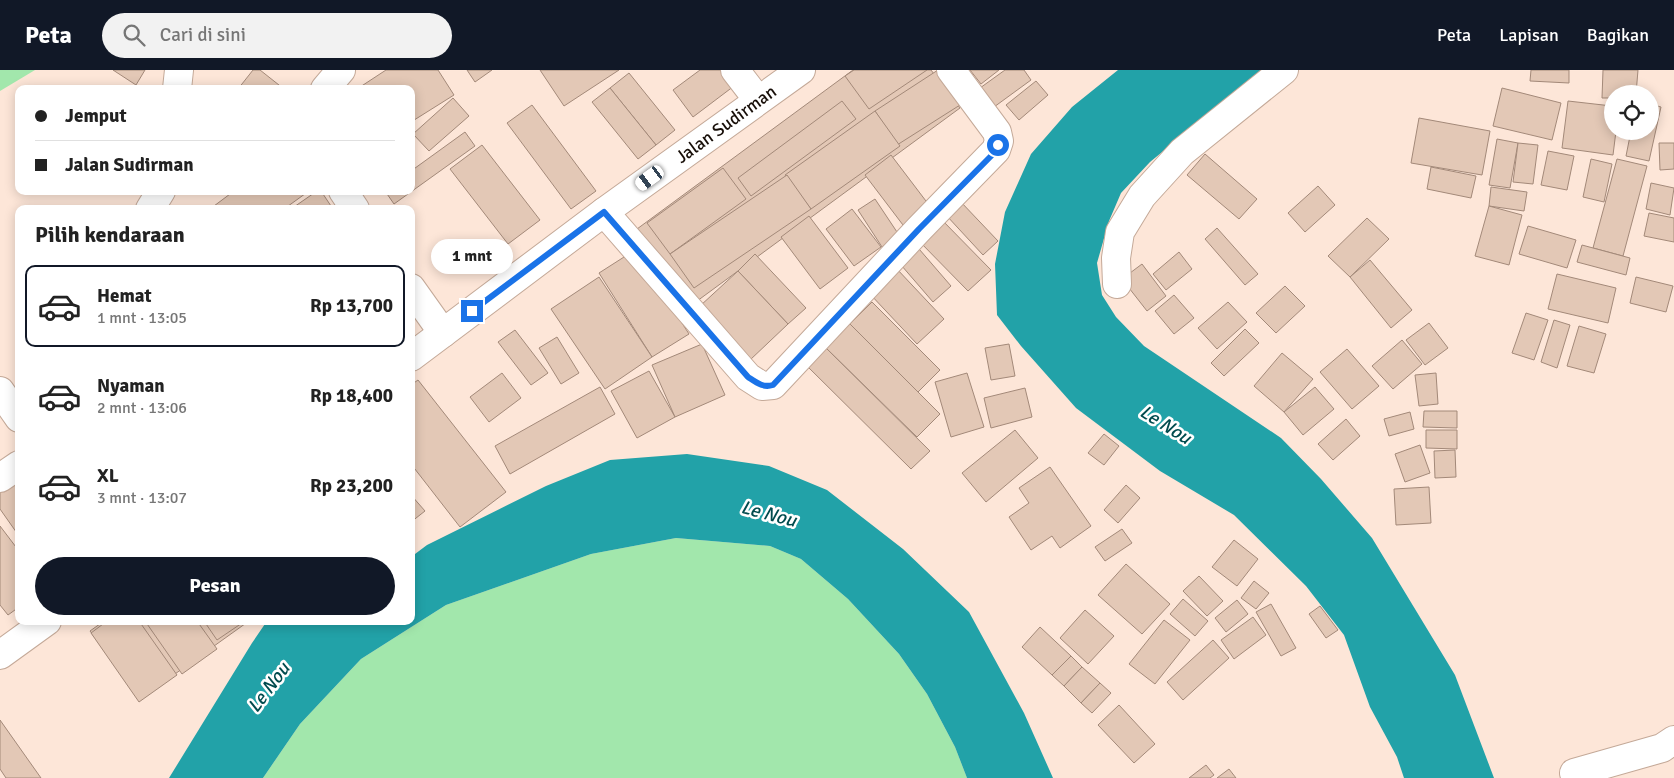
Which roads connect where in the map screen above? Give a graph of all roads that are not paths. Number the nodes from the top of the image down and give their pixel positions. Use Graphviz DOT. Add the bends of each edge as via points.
graph roads {
  1 [pos="179,70"];
  2 [pos="341,70"];
  3 [pos="735,70"];
  4 [pos="800,70"];
  5 [pos="951,70"];
  6 [pos="1284,70"];
  7 [pos="177,85"];
  8 [pos="328,85"];
  9 [pos="758,100"];
  10 [pos="604,212"];
  11 [pos="1117,284"];
  12 [pos="415,294"];
  13 [pos="443,333"];
  14 [pos="415,354"];
  15 [pos="0,391"];
  16 [pos="15,412"];
  17 [pos="15,468"];
  18 [pos="0,478"];
  19 [pos="42,625"];
  20 [pos="1,653"];
  21 [pos="1674,740"];
  22 [pos="1574,773"];
  1 -- 7 [label="street"];
  2 -- 8 [label="street"];
  3 -- 9 [label="street"];
  4 -- 9 [label="street, Jalan Sudirman"];
  5 -- 10 [label="street" via="997,132 996,150 773,385 762,386 748,377"];
  6 -- 11 [label="street" via="1182,152 1142,196 1120,232"];
  9 -- 10 [label="street, Jalan Sudirman"];
  10 -- 13 [label="street, Jalan Sudirman"];
  12 -- 13 [label="street"];
  13 -- 14 [label="street, Jalan Sudirman"];
  15 -- 16 [label="street"];
  17 -- 18 [label="street"];
  19 -- 20 [label="street"];
  21 -- 22 [label="street" via="1662,748"];
}
